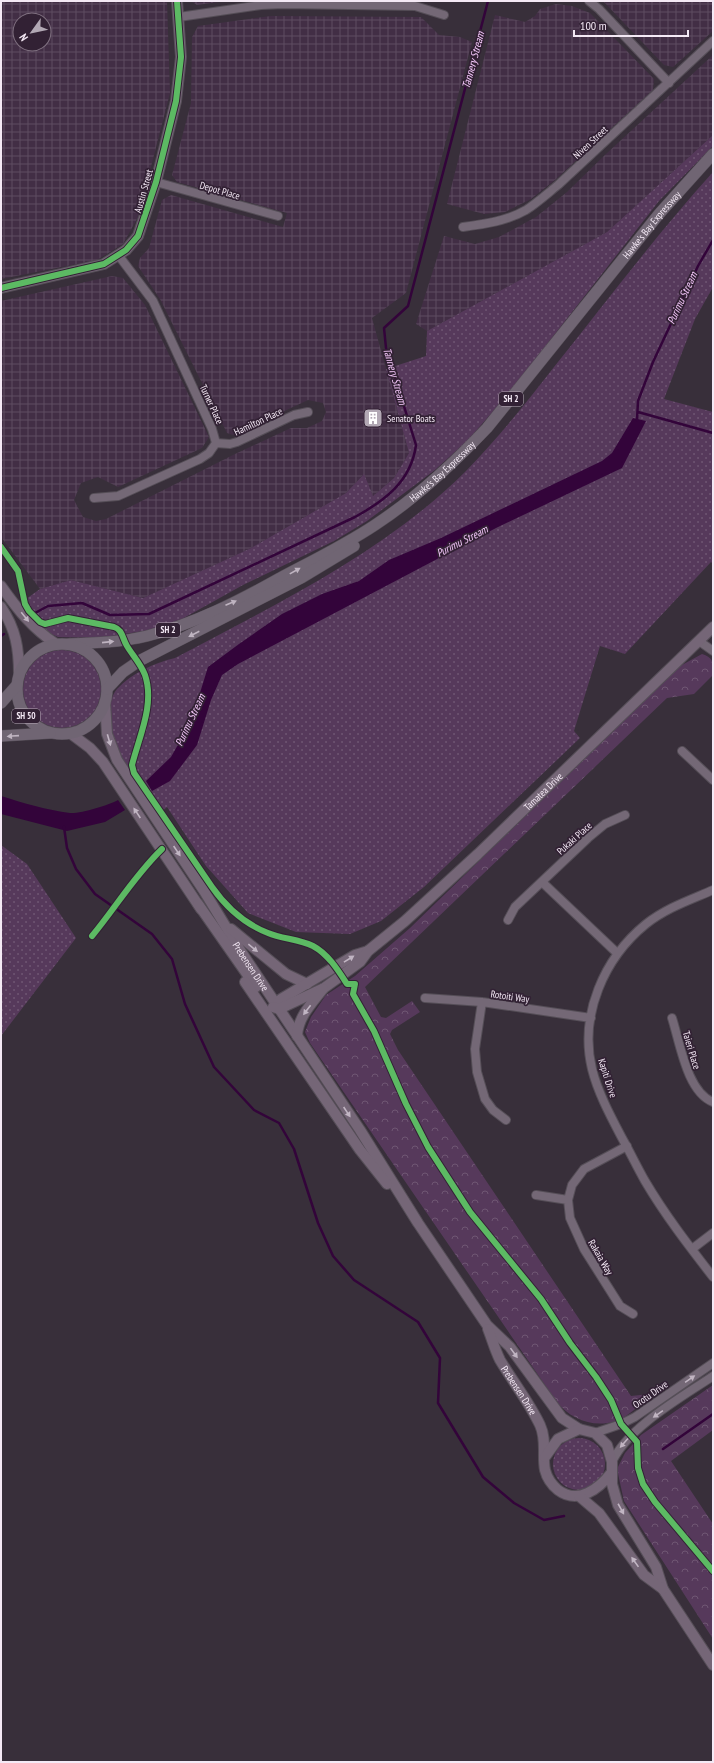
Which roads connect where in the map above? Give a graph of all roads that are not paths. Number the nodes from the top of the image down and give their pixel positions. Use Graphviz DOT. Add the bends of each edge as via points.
graph roads {
  1 [pos="177,1"];
  2 [pos="589,1"];
  3 [pos="444,15"];
  4 [pos="179,17"];
  5 [pos="713,41"];
  6 [pos="669,83"];
  7 [pos="713,154"];
  8 [pos="713,164"];
  9 [pos="156,182"];
  10 [pos="278,216"];
  11 [pos="463,227"];
  12 [pos="119,256"];
  13 [pos="1,288"];
  14 [pos="308,412"];
  15 [pos="216,443"];
  16 [pos="94,498"];
  17 [pos="1,586"];
  18 [pos="1,607"];
  19 [pos="712,629"];
  20 [pos="699,641"];
  21 [pos="56,644"];
  22 [pos="70,644"];
  23 [pos="713,651"];
  24 [pos="18,680"];
  25 [pos="107,689"];
  26 [pos="105,702"];
  27 [pos="1,703"];
  28 [pos="53,733"];
  29 [pos="70,733"];
  30 [pos="1,736"];
  31 [pos="682,751"];
  32 [pos="713,780"];
  33 [pos="625,815"];
  34 [pos="542,882"];
  35 [pos="713,890"];
  36 [pos="198,904"];
  37 [pos="215,911"];
  38 [pos="508,920"];
  39 [pos="368,951"];
  40 [pos="617,953"];
  41 [pos="307,984"];
  42 [pos="324,988"];
  43 [pos="425,998"];
  44 [pos="482,1002"];
  45 [pos="277,1008"];
  46 [pos="591,1018"];
  47 [pos="672,1018"];
  48 [pos="297,1036"];
  49 [pos="713,1102"];
  50 [pos="506,1120"];
  51 [pos="627,1146"];
  52 [pos="360,1150"];
  53 [pos="536,1195"];
  54 [pos="568,1200"];
  55 [pos="418,1223"];
  56 [pos="713,1233"];
  57 [pos="692,1249"];
  58 [pos="713,1277"];
  59 [pos="633,1314"];
  60 [pos="487,1325"];
  61 [pos="713,1363"];
  62 [pos="713,1376"];
  63 [pos="579,1429"];
  64 [pos="595,1433"];
  65 [pos="545,1457"];
  66 [pos="612,1467"];
  67 [pos="579,1496"];
  68 [pos="663,1589"];
  69 [pos="713,1665"];
  1 -- 4 [label="main road, Austin Street"];
  2 -- 6 [label="street"];
  3 -- 4 [label="street" via="415,6 283,4"];
  4 -- 9 [label="main road, Austin Street" via="179,79"];
  5 -- 6 [label="street, Niven Street"];
  6 -- 11 [label="street, Niven Street" via="558,185 526,210 494,222"];
  22 -- 7 [label="highway, Hawke's Bay Expressway / SH 2, one-way" via="135,639 189,622 260,589 346,543 408,501 460,456 487,428 655,220"];
  8 -- 25 [label="highway, Hawke's Bay Expressway / SH 2, one-way" via="646,240 501,421 440,484 365,540 301,578 139,661 123,672"];
  9 -- 10 [label="street, Depot Place"];
  9 -- 12 [label="main road, Austin Street" via="138,236"];
  12 -- 13 [label="main road, Austin Street" via="93,268"];
  12 -- 15 [label="street, Turner Place" via="153,301 212,429"];
  14 -- 15 [label="street, Hamilton Place" via="294,415 237,442"];
  15 -- 16 [label="street" via="209,453 193,462 118,496"];
  17 -- 21 [label="main road, one-way" via="29,623"];
  18 -- 24 [label="main road, SH 50" via="13,627 16,639"];
  19 -- 20 [label="main road, Tamatea Drive"];
  20 -- 23 [label="street"];
  20 -- 39 [label="main road, Tamatea Drive" via="478,854"];
  21 -- 22 [label="highway, SH 2"];
  21 -- 24 [label="highway, SH 2" via="35,652 25,663"];
  22 -- 25 [label="highway" via="81,648 96,660 103,671"];
  24 -- 27 [label="highway, SH 2"];
  24 -- 28 [label="highway, SH 50" via="18,699 26,716 37,726"];
  25 -- 26 [label="highway"];
  26 -- 29 [label="highway" via="88,725"];
  26 -- 37 [label="main road, Prebensen Drive, one-way" via="107,734 117,760"];
  28 -- 29 [label="highway"];
  28 -- 30 [label="highway, one-way"];
  36 -- 29 [label="main road, Prebensen Drive, one-way" via="103,762"];
  31 -- 32 [label="street"];
  33 -- 34 [label="street, Pukaki Place" via="605,824"];
  34 -- 38 [label="street, Pukaki Place" via="515,907"];
  34 -- 40 [label="street"];
  35 -- 40 [label="street, Kapiti Drive" via="662,913 630,938"];
  36 -- 45 [label="main road" via="262,995 270,1005"];
  36 -- 52 [label="main road, Prebensen Drive" via="265,1013"];
  37 -- 41 [label="main road, one-way" via="237,935 286,974"];
  37 -- 45 [label="main road, Prebensen Drive"];
  41 -- 39 [label="main road, Tamatea Drive, one-way" via="354,955"];
  39 -- 42 [label="main road, Tamatea Drive" via="360,962"];
  40 -- 46 [label="street, Kapiti Drive" via="599,986"];
  41 -- 45 [label="main road, Tamatea Drive" via="281,999"];
  42 -- 45 [label="main road, Tamatea Drive"];
  42 -- 48 [label="main road, one-way" via="304,1014 297,1027"];
  43 -- 44 [label="street, Rotoiti Way"];
  44 -- 46 [label="street, Rotoiti Way"];
  44 -- 50 [label="street" via="475,1049 477,1072 485,1099 493,1110"];
  45 -- 48 [label="main road, Prebensen Drive"];
  45 -- 52 [label="main road" via="278,1018"];
  46 -- 51 [label="street, Kapiti Drive" via="592,1069"];
  47 -- 49 [label="street, Taieri Place" via="691,1082 700,1094"];
  48 -- 55 [label="main road, Prebensen Drive, one-way"];
  51 -- 54 [label="street, Rakaia Way" via="584,1169 572,1185"];
  51 -- 57 [label="street, Kapiti Drive" via="655,1198"];
  52 -- 55 [label="main road, Prebensen Drive"];
  53 -- 54 [label="street"];
  54 -- 59 [label="street, Rakaia Way" via="570,1218 584,1249 620,1306"];
  55 -- 60 [label="main road, Prebensen Drive"];
  56 -- 57 [label="street"];
  57 -- 58 [label="street, Kapiti Drive"];
  60 -- 63 [label="main road, Prebensen Drive, one-way" via="510,1347 562,1418"];
  60 -- 65 [label="main road, Prebensen Drive" via="499,1358 541,1427"];
  64 -- 61 [label="street, Orotu Drive, one-way" via="635,1417"];
  62 -- 66 [label="street, Orotu Drive, one-way" via="639,1428 621,1445"];
  63 -- 64 [label="main road"];
  63 -- 65 [label="main road" via="558,1439"];
  64 -- 66 [label="main road" via="607,1444"];
  65 -- 67 [label="main road" via="545,1471 552,1485 563,1494"];
  66 -- 67 [label="main road" via="598,1487"];
  66 -- 68 [label="main road, one-way" via="612,1484 618,1505 656,1566"];
  68 -- 67 [label="main road, one-way" via="644,1575 600,1513"];
  68 -- 69 [label="main road"];
}
